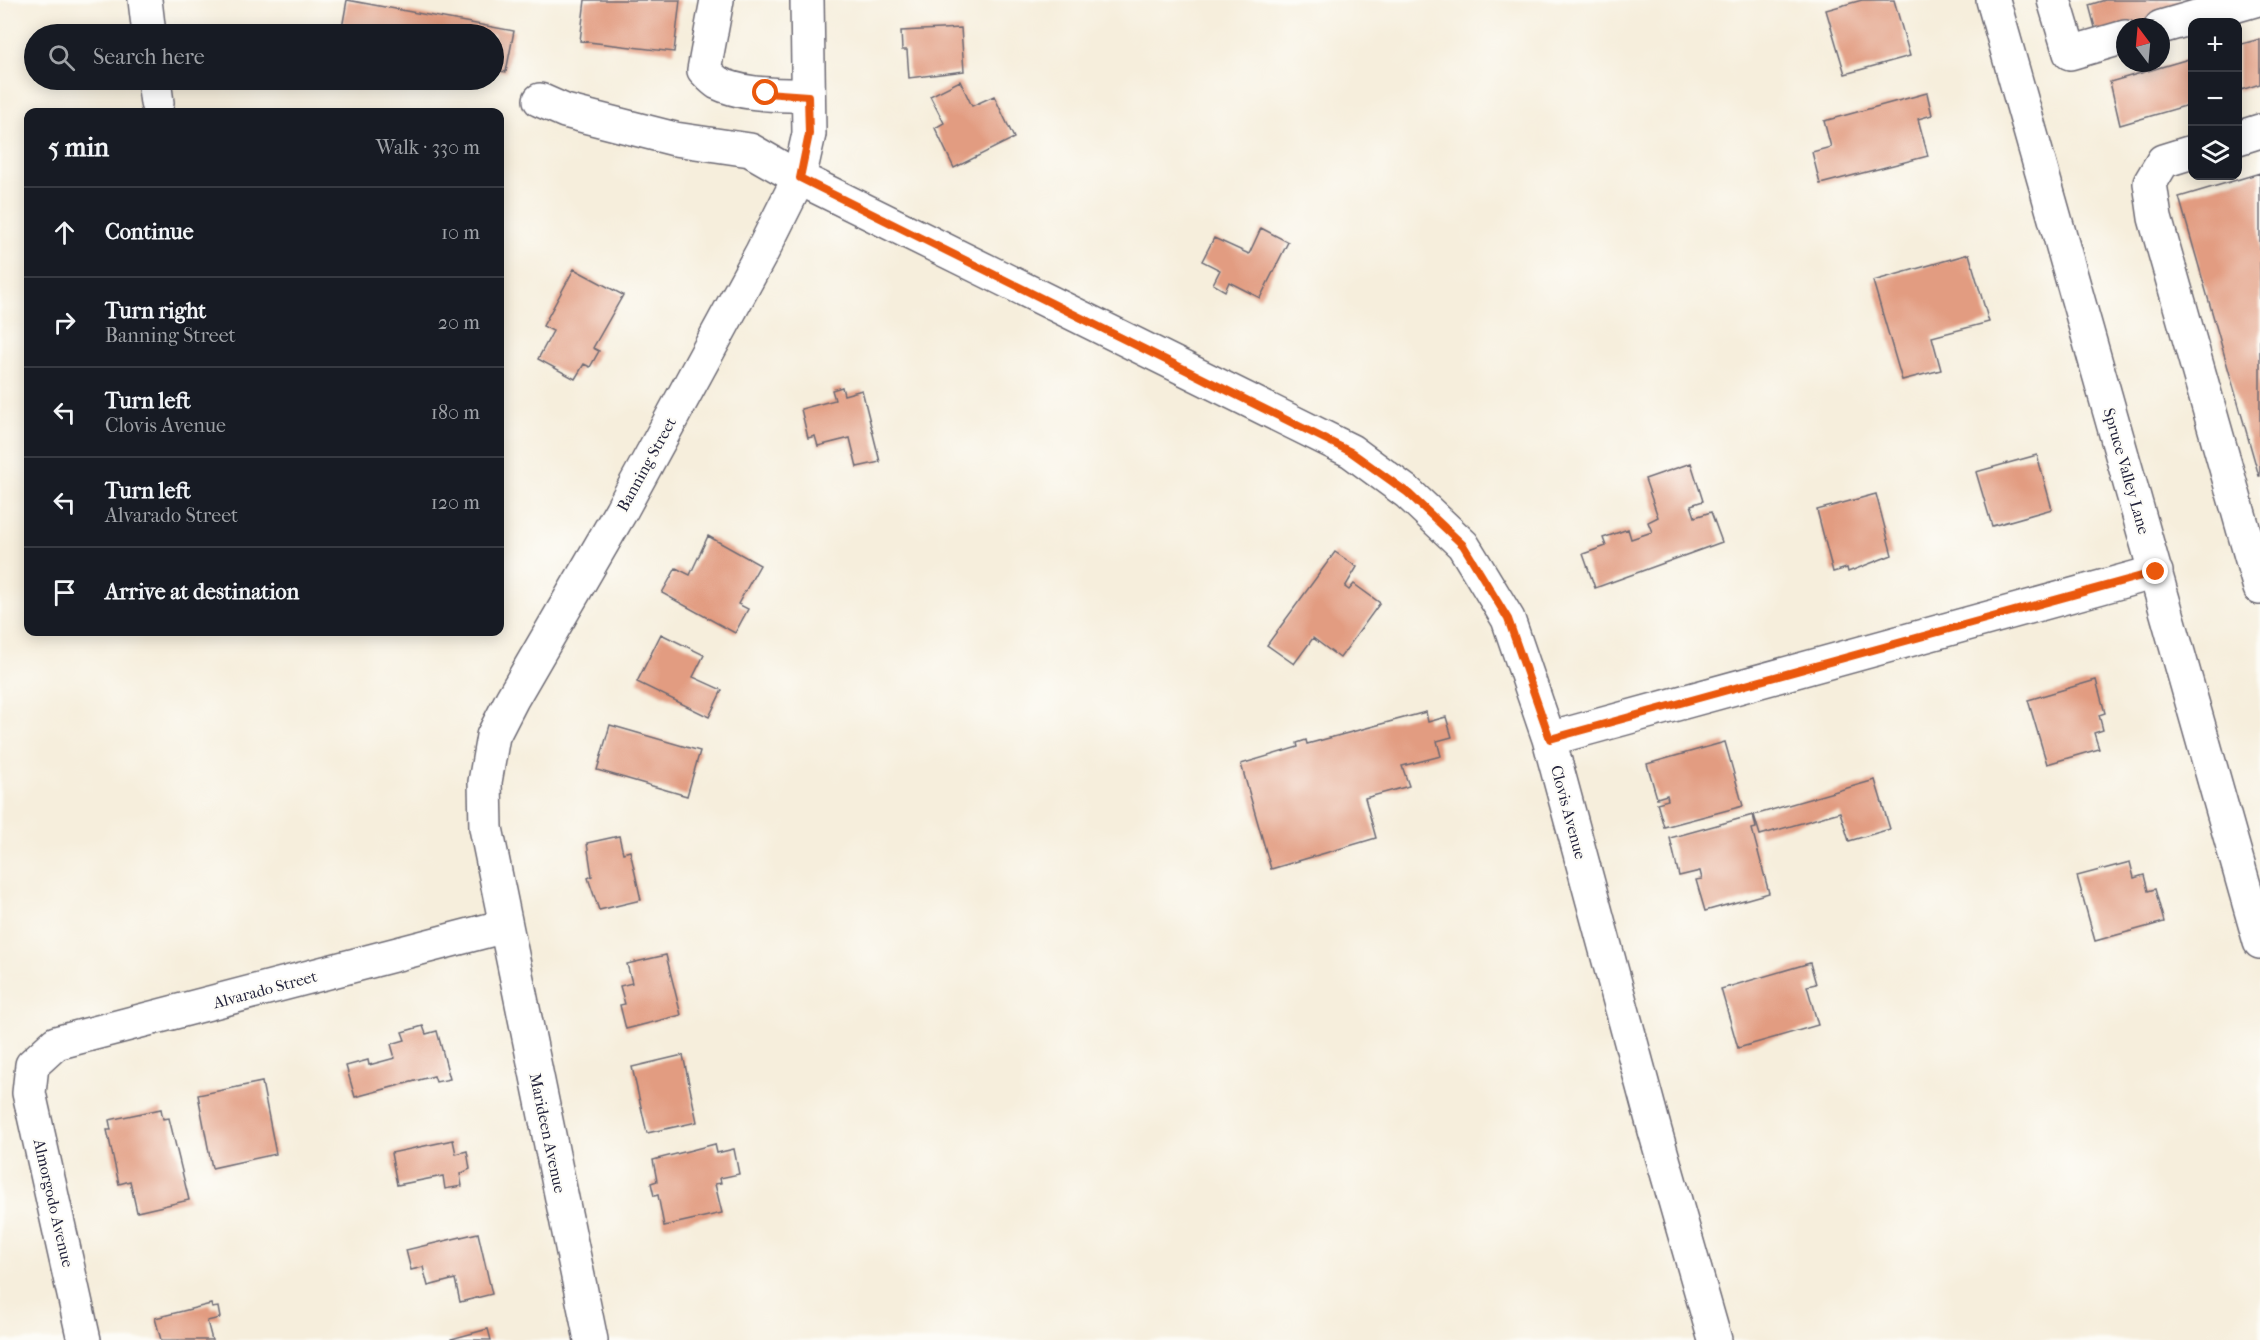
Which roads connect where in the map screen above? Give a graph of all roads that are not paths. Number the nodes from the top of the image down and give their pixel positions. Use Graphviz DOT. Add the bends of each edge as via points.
graph roads {
  1 [pos="146,0"];
  2 [pos="717,0"];
  3 [pos="807,0"];
  4 [pos="1993,0"];
  5 [pos="2054,0"];
  6 [pos="2255,0"];
  7 [pos="148,24"];
  8 [pos="2170,24"];
  9 [pos="2116,40"];
  10 [pos="808,96"];
  11 [pos="540,100"];
  12 [pos="2260,131"];
  13 [pos="2242,137"];
  14 [pos="2188,153"];
  15 [pos="800,178"];
  16 [pos="2156,572"];
  17 [pos="2260,588"];
  18 [pos="1550,739"];
  19 [pos="506,926"];
  20 [pos="2260,942"];
  21 [pos="32,1065"];
  22 [pos="84,1340"];
  23 [pos="591,1340"];
  24 [pos="1715,1340"];
  1 -- 7 [label="street"];
  2 -- 10 [label="street" via="704,70 716,82 734,88"];
  3 -- 10 [label="street, Banning Street"];
  4 -- 16 [label="street, Spruce Valley Lane"];
  5 -- 9 [label="street" via="2070,53"];
  6 -- 8 [label="street"];
  10 -- 15 [label="street, Banning Street" via="809,134"];
  11 -- 15 [label="street, Clovis Avenue" via="565,111 675,139 750,150"];
  12 -- 13 [label="street"];
  14 -- 17 [label="street" via="2163,160 2150,183 2155,219"];
  15 -- 18 [label="street, Clovis Avenue" via="1351,452 1408,493 1463,545 1508,619"];
  15 -- 19 [label="street, Banning Street" via="493,736 485,782 486,828"];
  16 -- 18 [label="street"];
  16 -- 20 [label="street, Spruce Valley Lane"];
  18 -- 24 [label="street, Clovis Avenue"];
  19 -- 21 [label="street, Alvarado Street" via="56,1043"];
  19 -- 23 [label="street, Marideen Avenue"];
  21 -- 22 [label="street, Almorgodo Avenue" via="29,1093"];
}
